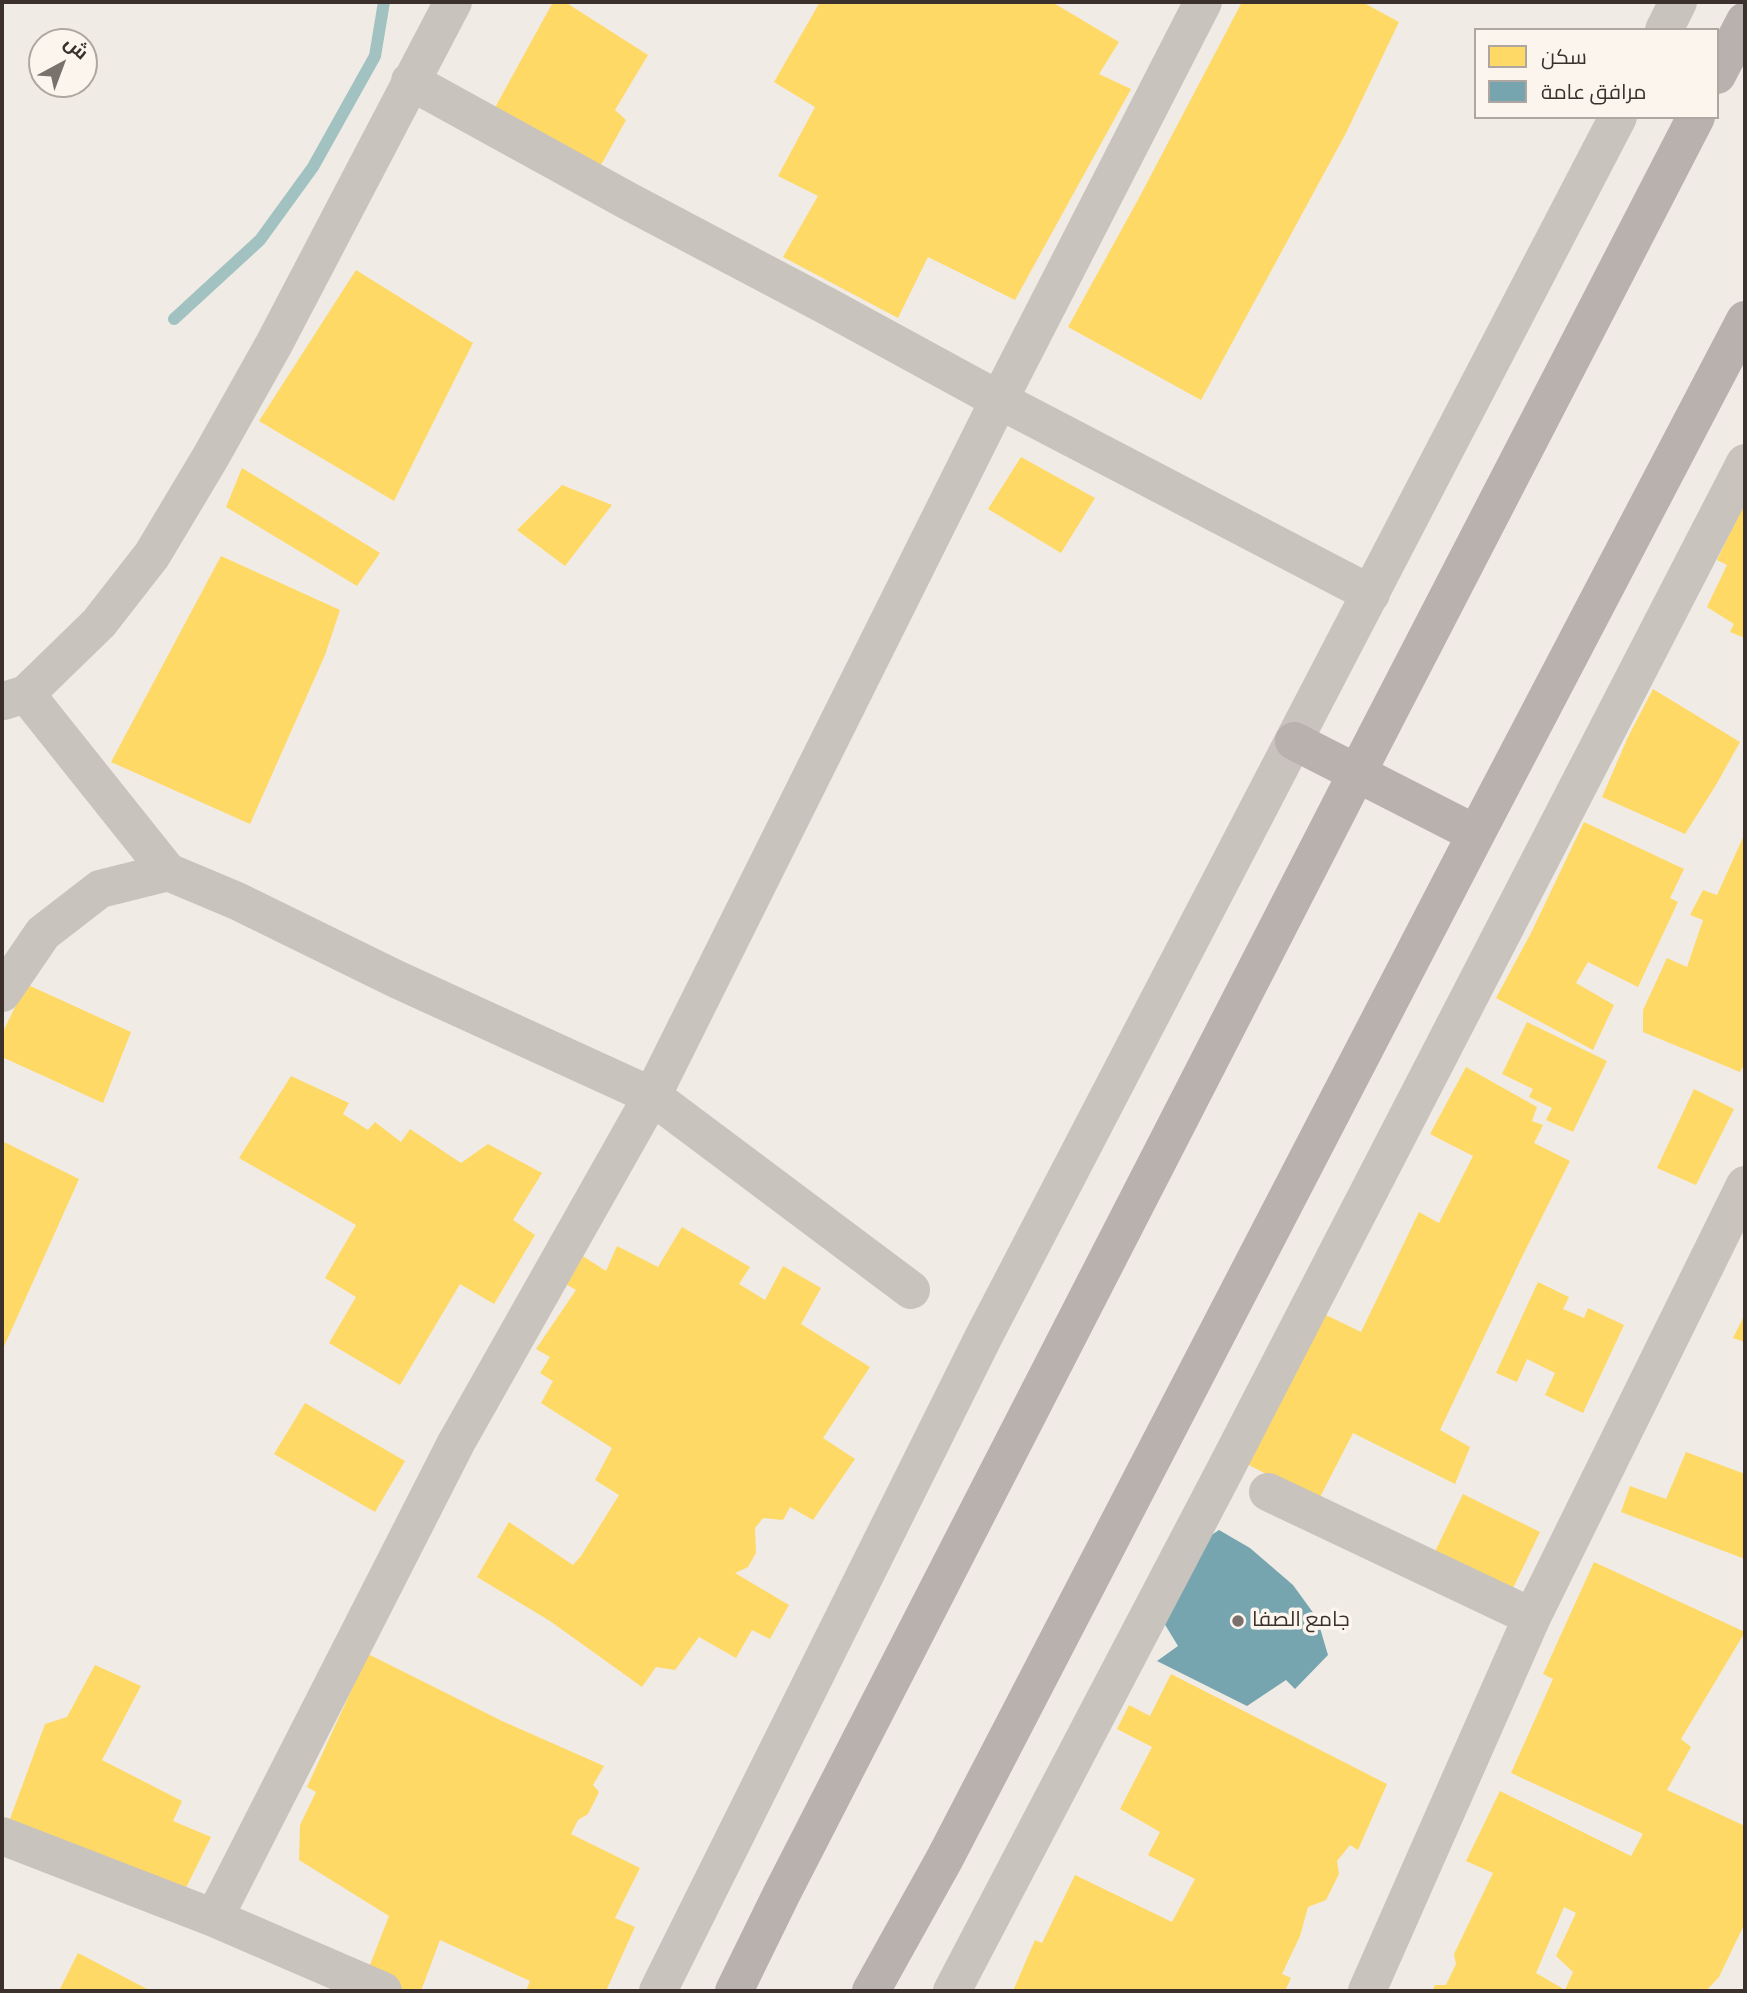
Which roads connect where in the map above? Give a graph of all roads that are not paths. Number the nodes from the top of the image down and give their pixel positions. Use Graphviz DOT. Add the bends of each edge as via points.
graph roads {
  1 [pos="453,2"];
  2 [pos="1203,2"];
  3 [pos="1678,2"];
  4 [pos="1745,21"];
  5 [pos="1665,28"];
  6 [pos="1719,71"];
  7 [pos="410,81"];
  8 [pos="1617,119"];
  9 [pos="1695,119"];
  10 [pos="1745,320"];
  11 [pos="999,400"];
  12 [pos="1745,463"];
  13 [pos="1371,594"];
  14 [pos="14,698"];
  15 [pos="1294,741"];
  16 [pos="1357,773"];
  17 [pos="1476,834"];
  18 [pos="168,872"];
  19 [pos="2,993"];
  20 [pos="652,1096"];
  21 [pos="1745,1185"];
  22 [pos="911,1290"];
  23 [pos="1268,1492"];
  24 [pos="1532,1617"];
  25 [pos="2,1836"];
  26 [pos="214,1918"];
  27 [pos="383,1991"];
  28 [pos="658,1991"];
  29 [pos="734,1991"];
  30 [pos="871,1991"];
  31 [pos="951,1991"];
  32 [pos="1367,1991"];
  1 -- 7 [label="street"];
  2 -- 11 [label="street"];
  3 -- 5 [label="street"];
  4 -- 6 [label="main road"];
  7 -- 11 [label="street"];
  7 -- 14 [label="street" via="274,344 152,555 99,623"];
  8 -- 13 [label="street"];
  9 -- 16 [label="main road"];
  10 -- 17 [label="main road"];
  11 -- 13 [label="street"];
  11 -- 20 [label="street"];
  12 -- 31 [label="street"];
  13 -- 15 [label="street"];
  14 -- 18 [label="street"];
  15 -- 16 [label="main road"];
  15 -- 28 [label="street" via="984,1336"];
  16 -- 17 [label="main road"];
  16 -- 29 [label="main road"];
  17 -- 30 [label="main road" via="951,1846"];
  18 -- 19 [label="street" via="100,889 43,933"];
  18 -- 20 [label="street"];
  20 -- 22 [label="street"];
  20 -- 26 [label="street" via="456,1443"];
  21 -- 24 [label="street"];
  23 -- 24 [label="street"];
  24 -- 32 [label="street"];
  25 -- 26 [label="street"];
  26 -- 27 [label="street"];
}
